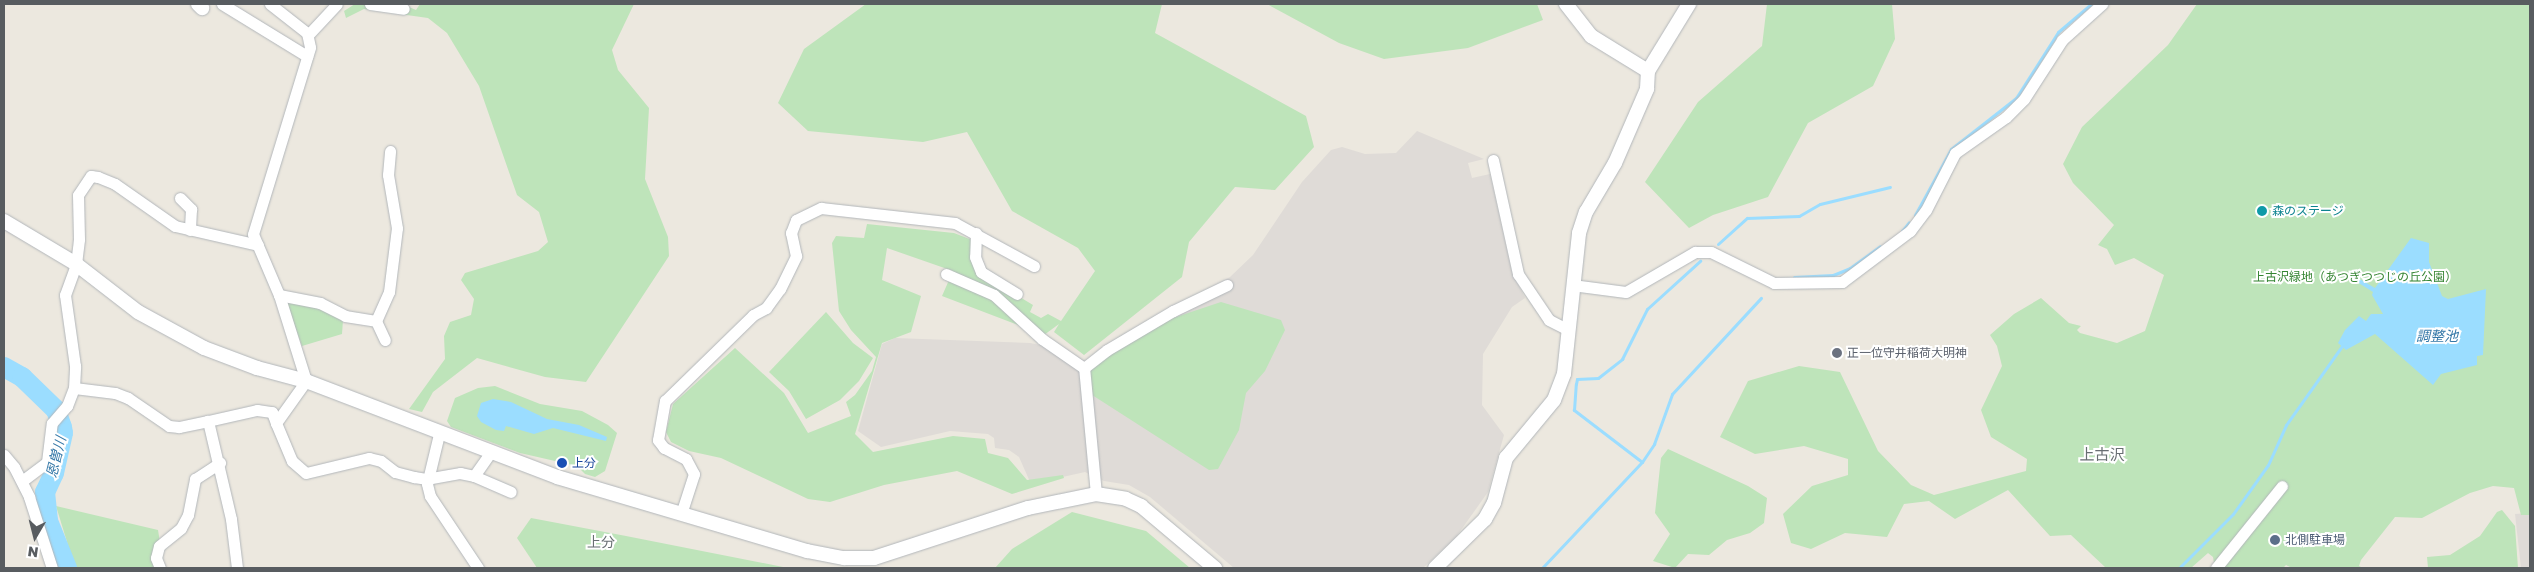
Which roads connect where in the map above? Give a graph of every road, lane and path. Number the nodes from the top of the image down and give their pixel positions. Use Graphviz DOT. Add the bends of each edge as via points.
graph roads {
  1 [pos="222,4"];
  2 [pos="270,4"];
  3 [pos="336,4"];
  4 [pos="370,4"];
  5 [pos="1566,4"];
  6 [pos="1689,4"];
  7 [pos="2102,4"];
  8 [pos="404,9"];
  9 [pos="308,35"];
  10 [pos="307,56"];
  11 [pos="1648,71"];
  12 [pos="390,151"];
  13 [pos="1493,160"];
  14 [pos="180,198"];
  15 [pos="4,221"];
  16 [pos="190,230"];
  17 [pos="976,233"];
  18 [pos="258,245"];
  19 [pos="76,264"];
  20 [pos="1034,266"];
  21 [pos="946,274"];
  22 [pos="1228,285"];
  23 [pos="1572,285"];
  24 [pos="1017,294"];
  25 [pos="279,295"];
  26 [pos="376,321"];
  27 [pos="1567,329"];
  28 [pos="385,340"];
  29 [pos="1084,368"];
  30 [pos="306,381"];
  31 [pos="74,388"];
  32 [pos="208,421"];
  33 [pos="276,423"];
  34 [pos="439,434"];
  35 [pos="490,453"];
  36 [pos="4,455"];
  37 [pos="220,463"];
  38 [pos="474,476"];
  39 [pos="426,479"];
  40 [pos="22,481"];
  41 [pos="2282,486"];
  42 [pos="512,492"];
  43 [pos="1096,494"];
  44 [pos="681,514"];
  45 [pos="52,568"];
  46 [pos="160,568"];
  47 [pos="237,568"];
  48 [pos="478,568"];
  49 [pos="1216,568"];
  50 [pos="1435,568"];
  51 [pos="2216,568"];
  1 -- 10 [label="street"];
  2 -- 9 [label="street"];
  3 -- 9 [label="street"];
  4 -- 8 [label="street"];
  5 -- 11 [label="street" via="1579,24 1597,41"];
  6 -- 11 [label="street"];
  7 -- 23 [label="street" via="2062,40 2024,99 1955,153 1926,210 1910,231 1842,282 1774,283 1711,252 1694,252 1626,292"];
  9 -- 10 [label="street"];
  10 -- 18 [label="street" via="258,210 252,234"];
  11 -- 23 [label="street" via="1648,89 1619,155 1586,212 1576,246"];
  12 -- 26 [label="street" via="388,175 396,228 389,292"];
  13 -- 27 [label="street" via="1518,274 1531,298 1549,320"];
  14 -- 16 [label="street" via="191,209"];
  15 -- 19 [label="street"];
  16 -- 18 [label="street"];
  16 -- 19 [label="street" via="158,217 115,184 90,176 78,195"];
  17 -- 20 [label="street"];
  17 -- 24 [label="street" via="975,256 981,272"];
  17 -- 44 [label="street" via="955,224 821,208 796,220 791,233 796,256 780,289 766,308 753,315 665,401 658,440 664,448 686,459 694,474"];
  18 -- 25 [label="street"];
  19 -- 30 [label="street" via="138,312 170,332 257,368"];
  19 -- 31 [label="street" via="65,295 75,366"];
  21 -- 29 [label="street" via="994,295 1027,331"];
  22 -- 29 [label="street" via="1173,311 1107,350"];
  23 -- 27 [label="street"];
  25 -- 26 [label="street" via="320,303 345,316"];
  25 -- 30 [label="street"];
  26 -- 28 [label="street"];
  27 -- 50 [label="street" via="1564,374 1554,400 1506,458 1494,504 1486,519"];
  29 -- 43 [label="street"];
  30 -- 33 [label="street"];
  30 -- 34 [label="street"];
  31 -- 32 [label="street" via="128,398 169,426"];
  31 -- 40 [label="street" via="56,418 47,462"];
  32 -- 33 [label="street" via="256,410 272,412"];
  32 -- 37 [label="street"];
  33 -- 39 [label="street" via="292,460 306,473 369,458 381,460 395,472"];
  34 -- 35 [label="street"];
  34 -- 39 [label="street"];
  35 -- 38 [label="street"];
  35 -- 44 [label="street"];
  36 -- 40 [label="street"];
  37 -- 46 [label="street" via="195,479 188,514 181,528 159,546 156,558"];
  37 -- 47 [label="street"];
  38 -- 39 [label="street" via="445,473"];
  38 -- 42 [label="street"];
  39 -- 48 [label="street" via="430,496"];
  40 -- 45 [label="street"];
  41 -- 51 [label="street"];
  43 -- 44 [label="street" via="1028,508 874,558 844,558 807,551"];
  43 -- 49 [label="street" via="1126,499 1141,506"];
}
